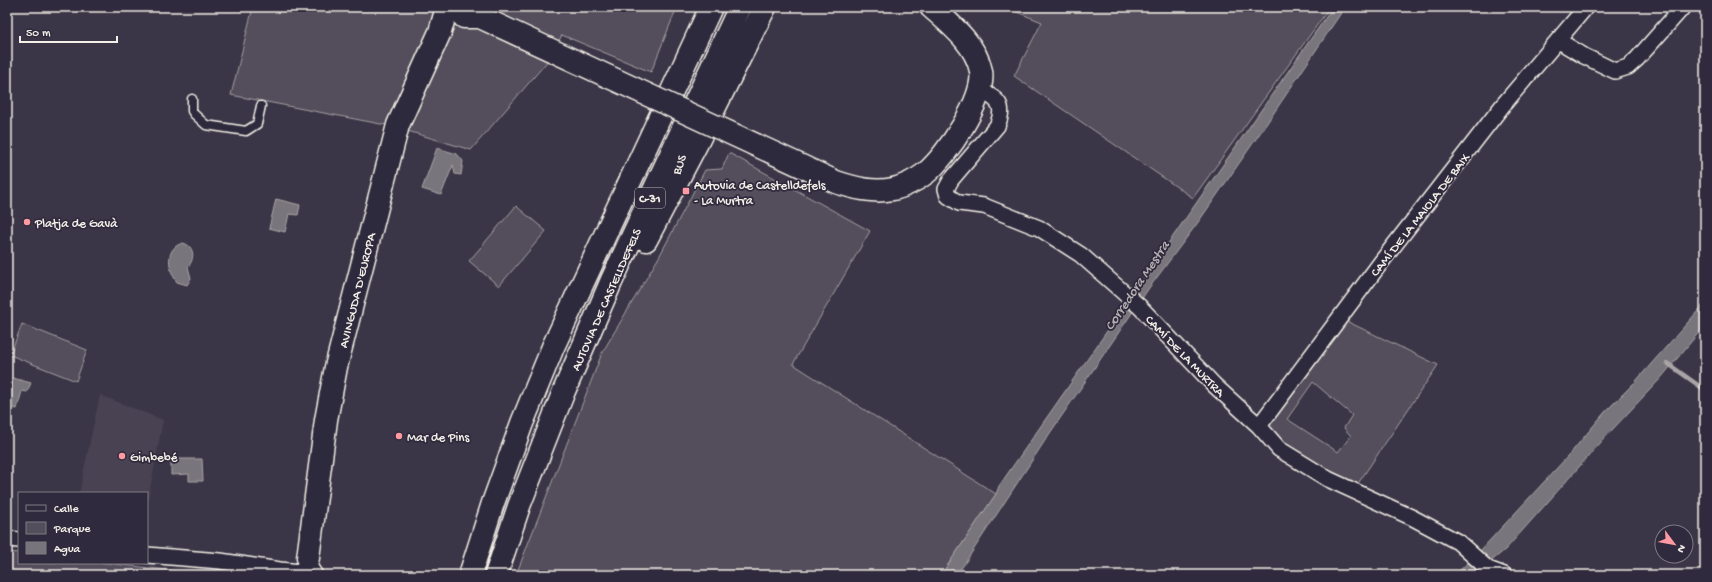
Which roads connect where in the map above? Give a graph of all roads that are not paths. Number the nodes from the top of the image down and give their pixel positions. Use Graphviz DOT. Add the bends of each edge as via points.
graph roads {
  1 [pos="699,7"];
  2 [pos="711,7"];
  3 [pos="740,7"];
  4 [pos="765,7"];
  5 [pos="931,7"];
  6 [pos="1586,7"];
  7 [pos="1683,7"];
  8 [pos="459,14"];
  9 [pos="1559,41"];
  10 [pos="673,89"];
  11 [pos="980,90"];
  12 [pos="192,99"];
  13 [pos="261,106"];
  14 [pos="564,391"];
  15 [pos="1259,426"];
  16 [pos="7,539"];
  17 [pos="18,540"];
  18 [pos="148,555"];
  19 [pos="314,566"];
  20 [pos="470,575"];
  21 [pos="496,575"];
  22 [pos="1504,575"];
  1 -- 10 [label="main road"];
  2 -- 10 [label="main road, AUTOVIA DE CASTELLDEFELS / C-31"];
  3 -- 14 [label="main road, AUTOVIA DE CASTELLDEFELS / C-31" via="611,282"];
  4 -- 14 [label="main road" via="641,250"];
  5 -- 11 [label="main road" via="966,42 974,54 981,72"];
  6 -- 9 [label="street, CAMÍ DE LA MAIOLA DE BAIX"];
  7 -- 9 [label="street" via="1637,59 1628,67 1615,71"];
  8 -- 11 [label="main road, bridge" via="633,88 836,182 874,191 893,189 926,173 941,157 974,108"];
  8 -- 19 [label="main road, AVINGUDA D'EUROPA" via="398,125 338,360 325,428"];
  9 -- 15 [label="street, CAMÍ DE LA MAIOLA DE BAIX" via="1503,105"];
  10 -- 20 [label="main road, AUTOVIA DE CASTELLDEFELS / C-31" via="522,423"];
  11 -- 15 [label="street, CAMÍ DE LA MURTRA" via="996,98 1002,115 997,126 951,180 946,189 948,196 959,203 984,206 1039,228 1081,255 1140,307 1214,385"];
  12 -- 13 [label="lane" via="194,114 206,125 246,131 257,124"];
  14 -- 21 [label="main road, AUTOVIA DE CASTELLDEFELS / C-31" via="518,506"];
  15 -- 22 [label="street, CAMÍ DE LA MURTRA" via="1279,449 1328,479 1458,542 1488,569"];
  16 -- 17 [label="street"];
  18 -- 19 [label="street" via="220,561 300,572"];
}
